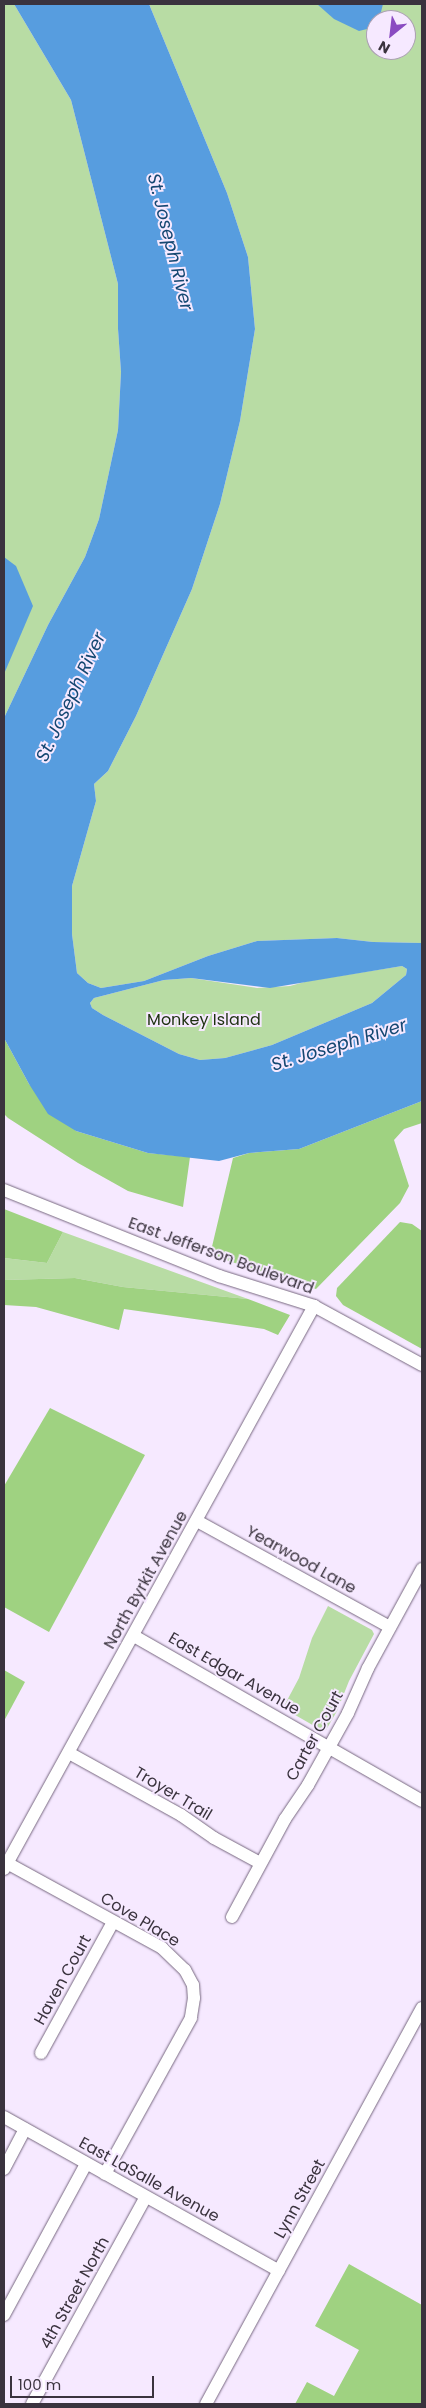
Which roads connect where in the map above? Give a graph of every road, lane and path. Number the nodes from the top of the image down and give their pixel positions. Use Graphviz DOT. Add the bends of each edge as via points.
graph roads {
  1 [pos="4,1190"];
  2 [pos="314,1306"];
  3 [pos="422,1365"];
  4 [pos="197,1521"];
  5 [pos="422,1569"];
  6 [pos="390,1627"];
  7 [pos="134,1636"];
  8 [pos="329,1747"];
  9 [pos="69,1753"];
  10 [pos="422,1800"];
  11 [pos="260,1863"];
  12 [pos="5,1866"];
  13 [pos="232,1917"];
  14 [pos="113,1922"];
  15 [pos="422,2008"];
  16 [pos="41,2053"];
  17 [pos="4,2117"];
  18 [pos="25,2129"];
  19 [pos="86,2164"];
  20 [pos="4,2169"];
  21 [pos="105,2174"];
  22 [pos="146,2197"];
  23 [pos="279,2271"];
  24 [pos="4,2315"];
  25 [pos="32,2404"];
  26 [pos="206,2404"];
  1 -- 2 [label="street, East Jefferson Boulevard" via="219,1276"];
  2 -- 3 [label="street, East Jefferson Boulevard"];
  2 -- 4 [label="street, North Byrkit Avenue"];
  4 -- 6 [label="street, Yearwood Lane"];
  4 -- 7 [label="street, North Byrkit Avenue"];
  5 -- 6 [label="street, Carter Court"];
  6 -- 8 [label="street, Carter Court"];
  7 -- 8 [label="street, East Edgar Avenue"];
  7 -- 9 [label="street, North Byrkit Avenue"];
  8 -- 10 [label="street, East Edgar Avenue"];
  8 -- 11 [label="street, Carter Court"];
  9 -- 11 [label="street, Troyer Trail"];
  9 -- 12 [label="street, North Byrkit Avenue"];
  11 -- 13 [label="street, Carter Court"];
  12 -- 14 [label="street, Cove Place"];
  14 -- 16 [label="street, Haven Court"];
  14 -- 21 [label="street, Cove Place" via="162,1948 178,1962 190,1977 194,1998 191,2018"];
  15 -- 23 [label="street, Lynn Street"];
  17 -- 18 [label="street, East LaSalle Avenue"];
  18 -- 19 [label="street, East LaSalle Avenue"];
  18 -- 20 [label="street"];
  19 -- 21 [label="street, East LaSalle Avenue"];
  19 -- 24 [label="street"];
  21 -- 22 [label="street, East LaSalle Avenue"];
  22 -- 23 [label="street, East LaSalle Avenue"];
  22 -- 25 [label="street, 4th Street North"];
  23 -- 26 [label="street, Lynn Street"];
}
